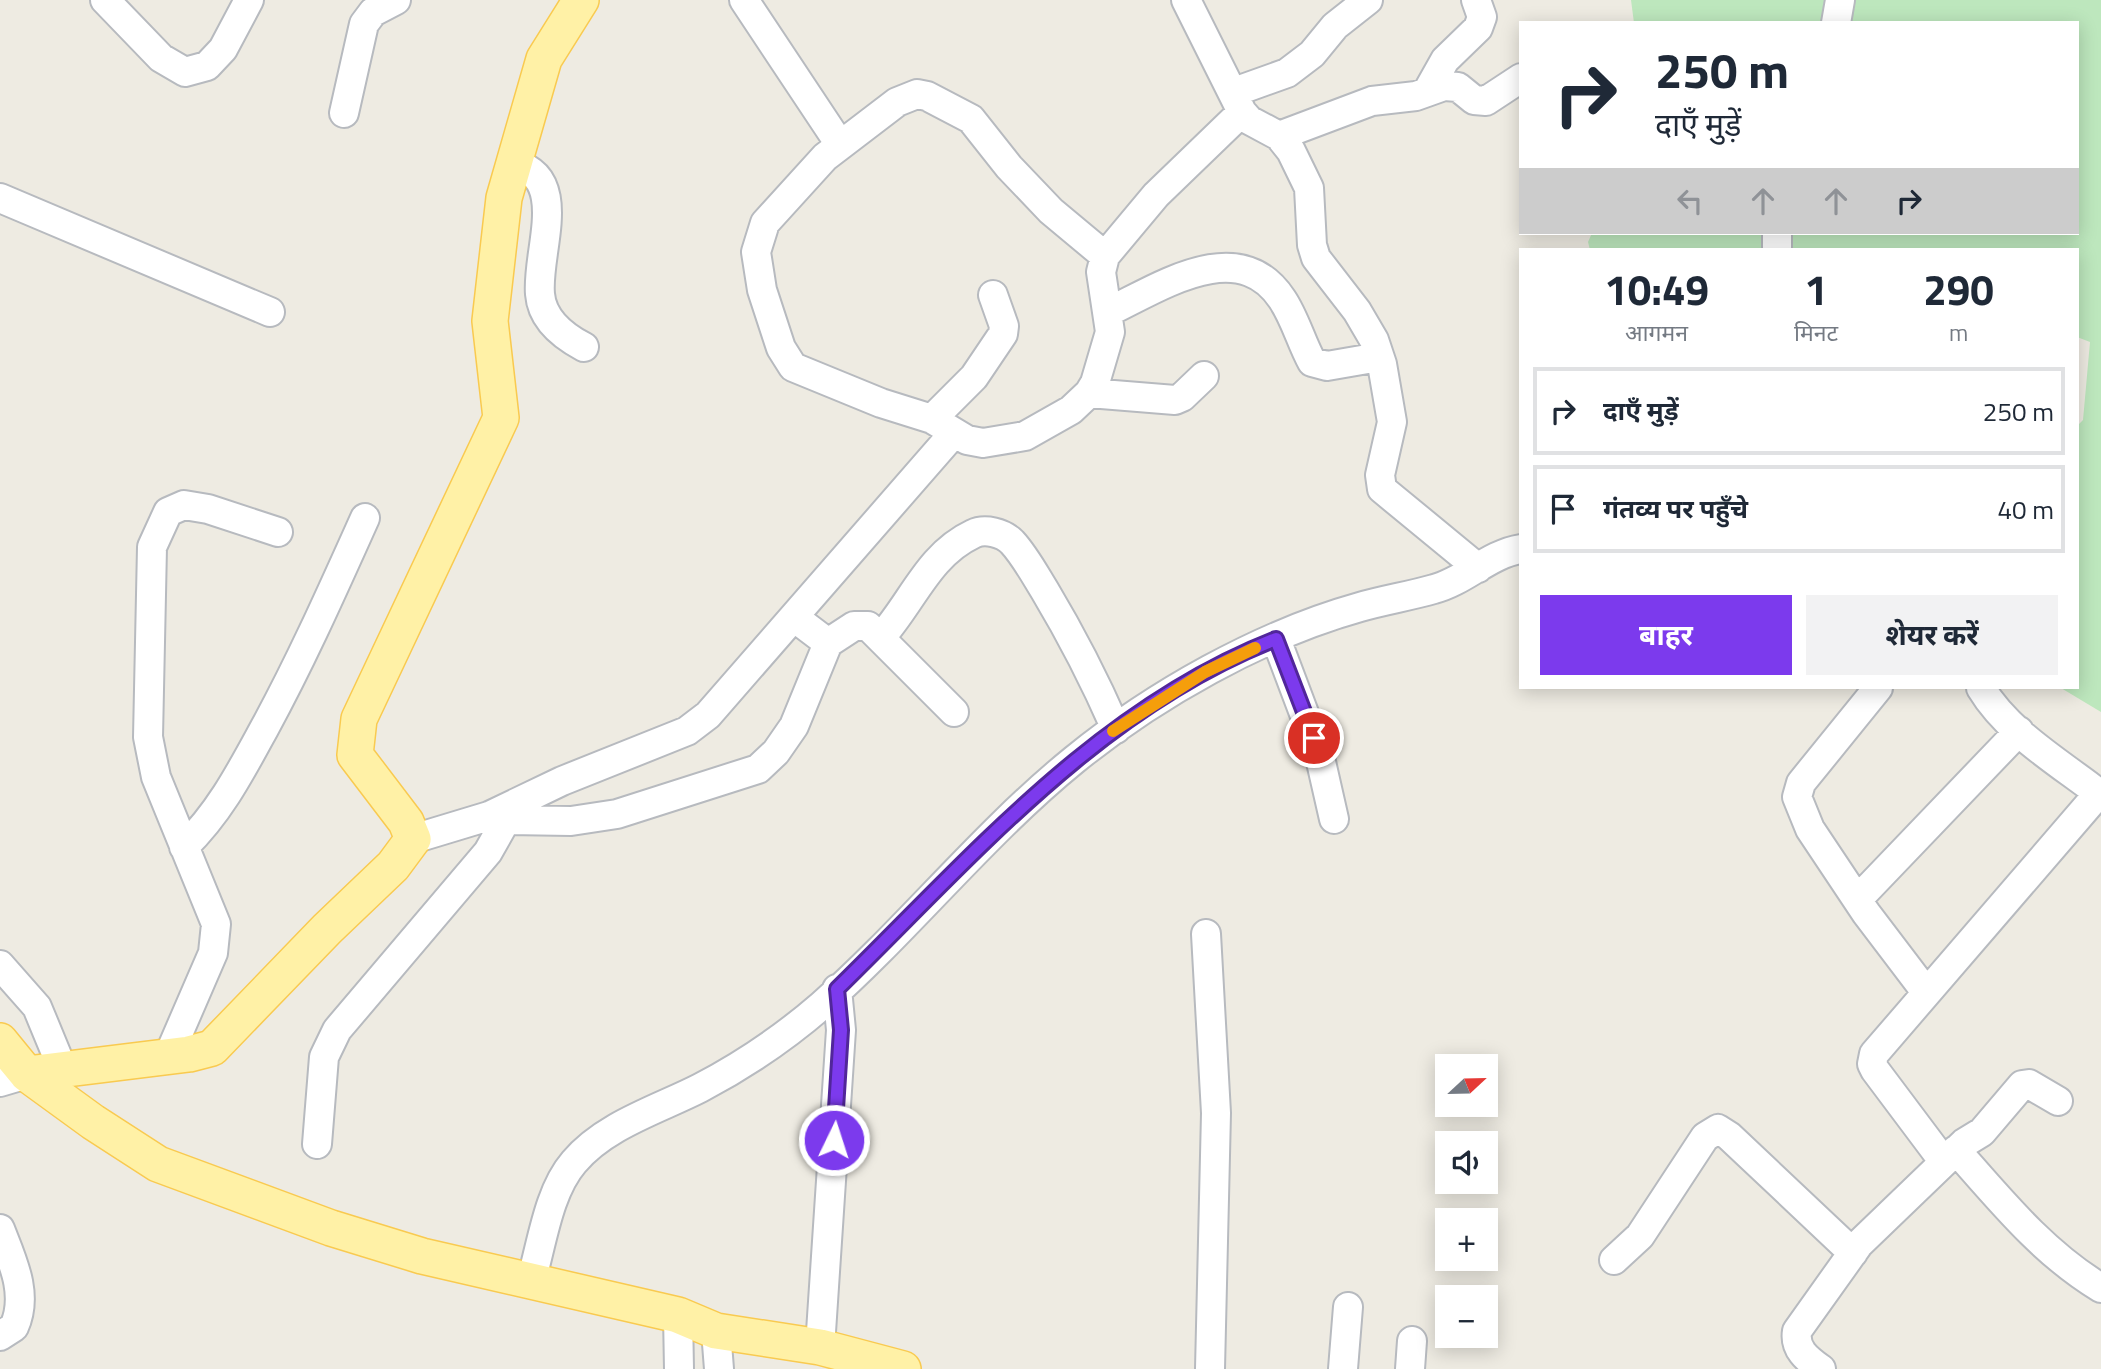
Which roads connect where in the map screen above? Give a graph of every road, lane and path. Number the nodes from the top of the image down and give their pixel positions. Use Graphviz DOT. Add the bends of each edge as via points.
graph roads {
  1 [pos="105,0"];
  2 [pos="249,0"];
  3 [pos="396,0"];
  4 [pos="581,0"];
  5 [pos="744,0"];
  6 [pos="1186,0"];
  7 [pos="1368,0"];
  8 [pos="1476,0"];
  9 [pos="1840,0"];
  10 [pos="1836,21"];
  11 [pos="1519,79"];
  12 [pos="1427,92"];
  13 [pos="1238,102"];
  14 [pos="344,113"];
  15 [pos="1279,136"];
  16 [pos="839,143"];
  17 [pos="514,164"];
  18 [pos="0,198"];
  19 [pos="1105,256"];
  20 [pos="993,295"];
  21 [pos="270,312"];
  22 [pos="1110,312"];
  23 [pos="584,347"];
  24 [pos="1380,357"];
  25 [pos="1204,376"];
  26 [pos="1089,393"];
  27 [pos="942,427"];
  28 [pos="365,518"];
  29 [pos="278,532"];
  30 [pos="1519,550"];
  31 [pos="1478,568"];
  32 [pos="795,618"];
  33 [pos="881,637"];
  34 [pos="1276,639"];
  35 [pos="828,643"];
  36 [pos="1877,689"];
  37 [pos="1982,689"];
  38 [pos="954,712"];
  39 [pos="1116,729"];
  40 [pos="2019,731"];
  41 [pos="2100,794"];
  42 [pos="508,813"];
  43 [pos="1334,819"];
  44 [pos="413,839"];
  45 [pos="184,847"];
  46 [pos="1858,900"];
  47 [pos="1206,934"];
  48 [pos="0,965"];
  49 [pos="837,989"];
  50 [pos="1926,992"];
  51 [pos="0,1041"];
  52 [pos="168,1057"];
  53 [pos="63,1070"];
  54 [pos="14,1078"];
  55 [pos="2058,1101"];
  56 [pos="317,1144"];
  57 [pos="1950,1156"];
  58 [pos="0,1229"];
  59 [pos="1853,1252"];
  60 [pos="1614,1260"];
  61 [pos="531,1281"];
  62 [pos="2101,1288"];
  63 [pos="1348,1307"];
  64 [pos="678,1315"];
  65 [pos="716,1331"];
  66 [pos="0,1336"];
  67 [pos="1412,1341"];
  68 [pos="820,1347"];
  69 [pos="679,1369"];
  70 [pos="719,1369"];
  71 [pos="903,1369"];
  72 [pos="1210,1369"];
  73 [pos="1343,1369"];
  74 [pos="1410,1369"];
  75 [pos="1821,1369"];
  1 -- 2 [label="street" via="161,58 185,72 207,66 223,49"];
  3 -- 14 [label="street" via="373,12 364,24"];
  4 -- 17 [label="main road" via="544,59"];
  5 -- 16 [label="street"];
  6 -- 13 [label="street"];
  7 -- 13 [label="street" via="1335,26 1312,54"];
  8 -- 12 [label="street" via="1482,17 1478,28 1445,60"];
  9 -- 10 [label="street"];
  11 -- 12 [label="street" via="1480,102 1451,85"];
  12 -- 15 [label="street" via="1373,102"];
  13 -- 15 [label="street" via="1250,120"];
  13 -- 19 [label="street"];
  15 -- 24 [label="street" via="1309,188 1316,258 1357,311"];
  16 -- 19 [label="street" via="897,102 917,94 927,96 971,119 1051,211"];
  16 -- 27 [label="street" via="776,208 759,237 756,251 762,290 781,348 785,359 803,374"];
  17 -- 23 [label="street" via="530,167 544,188 547,204 540,295 544,306 557,329"];
  17 -- 44 [label="main road" via="504,198 490,321 501,418 359,719 355,743 355,755 406,822"];
  18 -- 21 [label="street"];
  19 -- 22 [label="street" via="1101,272"];
  20 -- 27 [label="street" via="1003,334"];
  22 -- 24 [label="street" via="1202,269 1245,270 1270,284 1282,299 1312,362 1327,366"];
  22 -- 26 [label="street" via="1105,354"];
  24 -- 31 [label="street" via="1392,422 1380,475 1382,489"];
  25 -- 26 [label="street" via="1175,400"];
  26 -- 27 [label="street" via="1071,410 1025,436 983,443"];
  27 -- 32 [label="street"];
  28 -- 45 [label="street" via="299,664 232,788 210,822"];
  29 -- 45 [label="street" via="184,505 168,512 152,547 148,737 156,778"];
  30 -- 31 [label="street"];
  31 -- 34 [label="street" via="1439,588 1357,608"];
  32 -- 35 [label="street"];
  32 -- 42 [label="street" via="708,715 687,731 562,781"];
  33 -- 35 [label="street" via="861,624"];
  33 -- 38 [label="street"];
  33 -- 39 [label="street" via="922,577 965,538 982,531 1005,537 1019,551 1076,643"];
  34 -- 39 [label="street" via="1205,672"];
  34 -- 43 [label="street" via="1320,752"];
  35 -- 42 [label="street" via="793,726 758,769 617,814 571,821"];
  36 -- 46 [label="street" via="1801,783 1797,797 1810,829"];
  37 -- 40 [label="street"];
  39 -- 49 [label="street" via="1022,807"];
  40 -- 41 [label="street"];
  40 -- 46 [label="street"];
  41 -- 50 [label="street"];
  42 -- 44 [label="street"];
  42 -- 56 [label="street" via="488,852 337,1030 324,1057"];
  44 -- 52 [label="main road" via="393,866 212,1048"];
  45 -- 52 [label="street" via="216,924 213,953"];
  46 -- 50 [label="street"];
  47 -- 72 [label="street" via="1216,1113"];
  48 -- 53 [label="street" via="37,1007"];
  49 -- 61 [label="street" via="765,1051 614,1130 574,1161 558,1190"];
  49 -- 68 [label="street" via="841,1030"];
  50 -- 57 [label="street" via="1874,1054 1871,1064"];
  51 -- 54 [label="main road"];
  52 -- 53 [label="main road"];
  53 -- 54 [label="main road"];
  54 -- 61 [label="main road" via="158,1164 331,1228 422,1256"];
  55 -- 57 [label="street" via="2029,1084 2022,1085 1982,1132"];
  57 -- 59 [label="street"];
  57 -- 62 [label="street" via="2052,1253"];
  58 -- 66 [label="street" via="22,1300 14,1327"];
  59 -- 60 [label="street" via="1718,1129 1705,1137 1640,1236"];
  59 -- 75 [label="street" via="1797,1331 1802,1354"];
  61 -- 64 [label="main road"];
  63 -- 73 [label="street"];
  64 -- 65 [label="main road"];
  64 -- 69 [label="street"];
  65 -- 68 [label="main road"];
  65 -- 70 [label="street"];
  67 -- 74 [label="street"];
  68 -- 71 [label="main road"];
}
